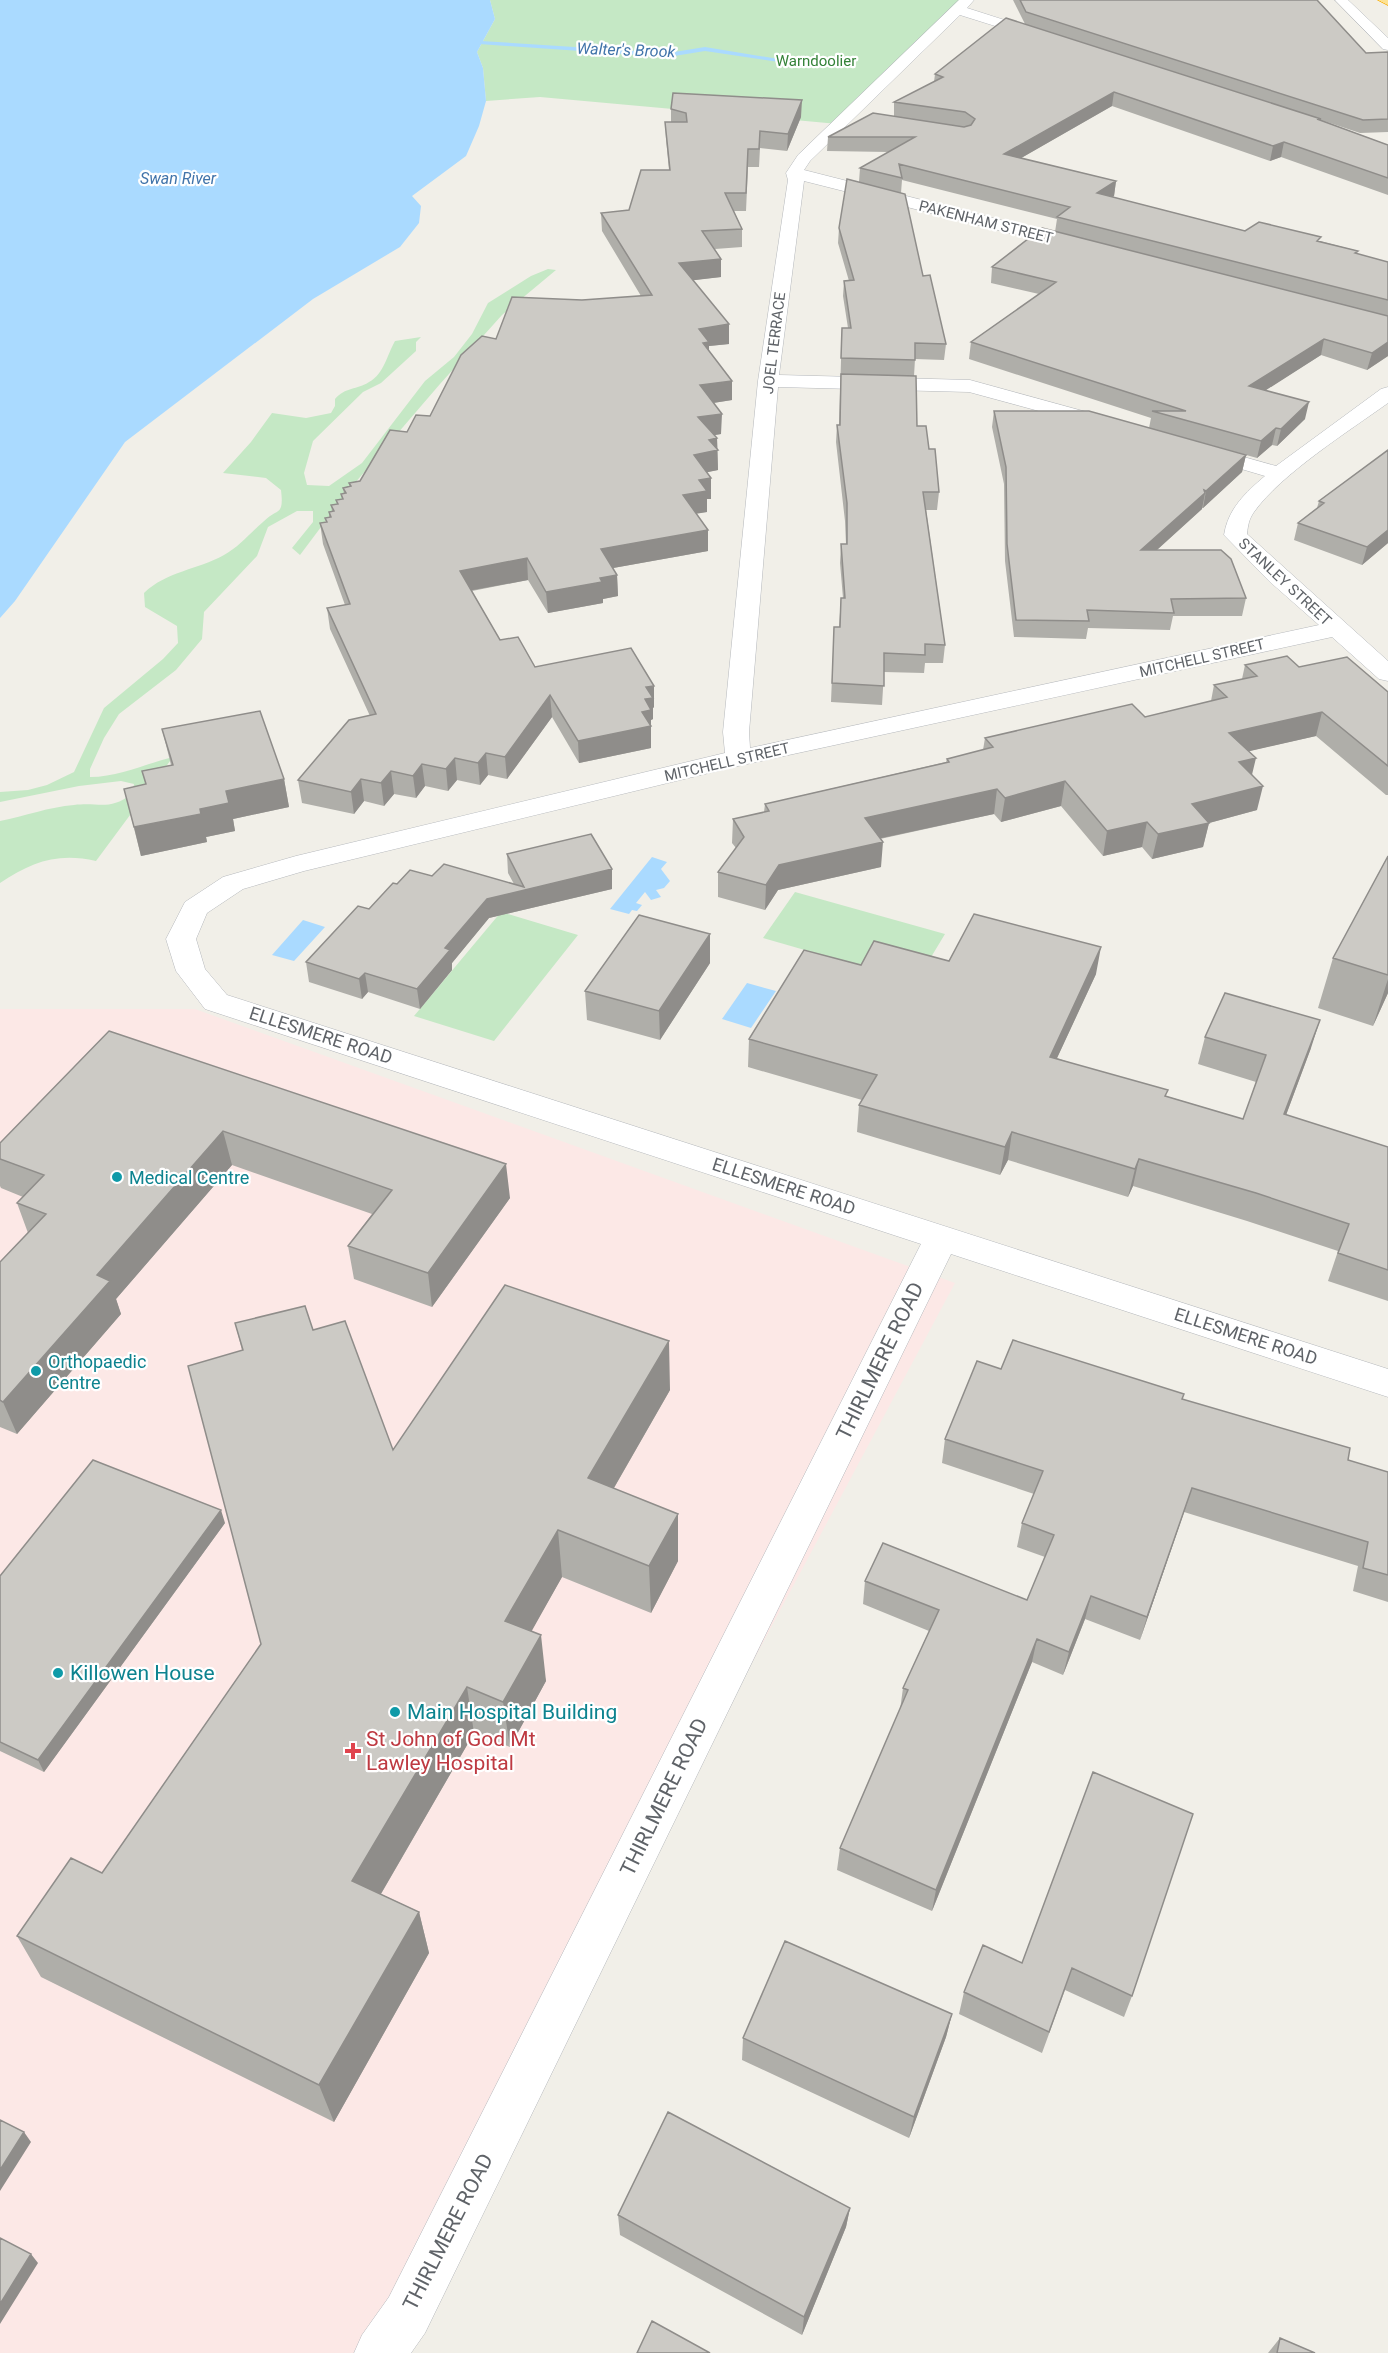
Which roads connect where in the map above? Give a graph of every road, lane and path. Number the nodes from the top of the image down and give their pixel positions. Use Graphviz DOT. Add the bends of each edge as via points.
graph roads {
  1 [pos="1341,1"];
  2 [pos="962,4"];
  3 [pos="1058,42"];
  4 [pos="1388,46"];
  5 [pos="846,117"];
  6 [pos="869,121"];
  7 [pos="794,173"];
  8 [pos="1100,251"];
  9 [pos="768,381"];
  10 [pos="1388,393"];
  11 [pos="1122,428"];
  12 [pos="1179,445"];
  13 [pos="1280,474"];
  14 [pos="1335,629"];
  15 [pos="1388,674"];
  16 [pos="738,758"];
  17 [pos="191,971"];
  18 [pos="942,1237"];
  19 [pos="1388,1383"];
  20 [pos="380,2353"];
  1 -- 4 [label="street"];
  2 -- 3 [label="street"];
  2 -- 5 [label="street"];
  5 -- 6 [label="street"];
  5 -- 7 [label="street"];
  7 -- 8 [label="street, PAKENHAM STREET"];
  7 -- 9 [label="street, JOEL TERRACE"];
  9 -- 11 [label="street" via="970,386"];
  9 -- 16 [label="street, JOEL TERRACE" via="736,732"];
  10 -- 13 [label="street, STANLEY STREET"];
  12 -- 13 [label="street"];
  13 -- 14 [label="street, STANLEY STREET" via="1250,502 1237,520 1235,535"];
  14 -- 15 [label="street, STANLEY STREET"];
  14 -- 16 [label="street, MITCHELL STREET"];
  16 -- 17 [label="street, MITCHELL STREET" via="296,864 233,883 195,908 181,939"];
  17 -- 18 [label="street, ELLESMERE ROAD" via="216,1002"];
  18 -- 19 [label="street, ELLESMERE ROAD"];
  18 -- 20 [label="street, THIRLMERE ROAD" via="407,2315"];
}
